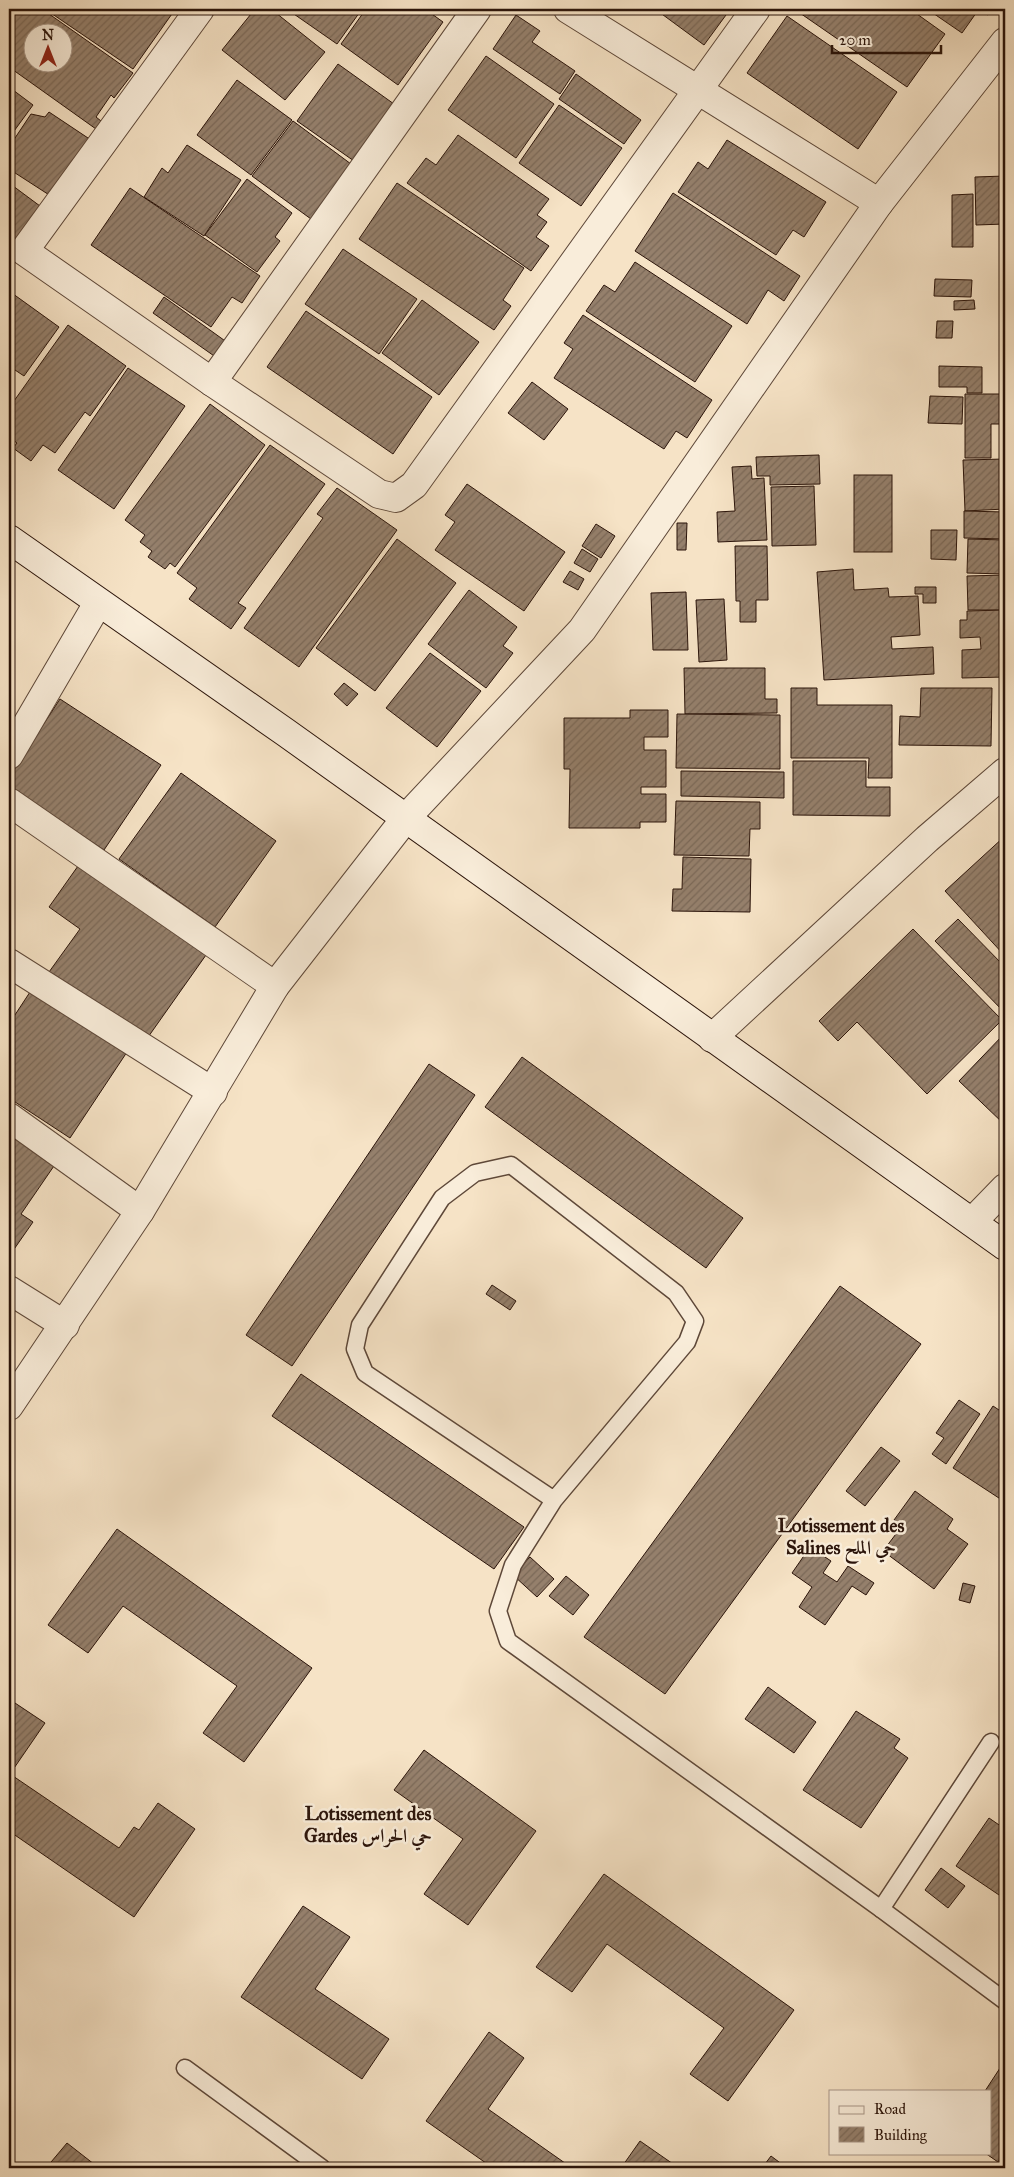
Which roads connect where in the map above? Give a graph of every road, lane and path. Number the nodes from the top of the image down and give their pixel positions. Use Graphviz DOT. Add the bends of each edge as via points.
graph roads {
  1 [pos="200,9"];
  2 [pos="477,9"];
  3 [pos="568,9"];
  4 [pos="756,9"];
  5 [pos="1005,42"];
  6 [pos="699,90"];
  7 [pos="880,203"];
  8 [pos="212,382"];
  9 [pos="9,539"];
  10 [pos="98,603"];
  11 [pos="9,755"];
  12 [pos="1005,772"];
  13 [pos="9,802"];
  14 [pos="405,819"];
  15 [pos="13,975"];
  16 [pos="274,986"];
  17 [pos="712,1038"];
  18 [pos="212,1092"];
  19 [pos="9,1117"];
  20 [pos="1005,1188"];
  21 [pos="140,1211"];
  22 [pos="972,1222"];
  23 [pos="1005,1246"];
  24 [pos="9,1290"];
  25 [pos="65,1325"];
  26 [pos="9,1406"];
  27 [pos="554,1500"];
  28 [pos="991,1742"];
  29 [pos="881,1909"];
  30 [pos="1005,2001"];
  31 [pos="185,2068"];
  32 [pos="322,2168"];
  1 -- 8 [label="street" via="24,250"];
  2 -- 8 [label="street"];
  3 -- 6 [label="street"];
  4 -- 6 [label="street"];
  5 -- 7 [label="street"];
  6 -- 7 [label="street"];
  6 -- 8 [label="street" via="414,485 396,498 378,494"];
  7 -- 14 [label="street" via="582,630"];
  9 -- 10 [label="street"];
  10 -- 11 [label="street"];
  10 -- 14 [label="street"];
  12 -- 17 [label="street" via="927,839"];
  13 -- 16 [label="street"];
  14 -- 16 [label="street"];
  14 -- 17 [label="street"];
  15 -- 18 [label="street"];
  16 -- 18 [label="street"];
  17 -- 22 [label="street"];
  18 -- 21 [label="street"];
  19 -- 21 [label="street"];
  20 -- 22 [label="street"];
  21 -- 25 [label="street"];
  22 -- 23 [label="street"];
  24 -- 25 [label="street"];
  25 -- 26 [label="street"];
  27 -- 27 [label="lane" via="688,1342 694,1321 676,1293 511,1165 475,1173 442,1198 360,1325 355,1349 365,1373"];
  27 -- 29 [label="lane" via="513,1565 498,1611 508,1641"];
  28 -- 29 [label="lane"];
  29 -- 30 [label="lane"];
  31 -- 32 [label="lane"];
}
